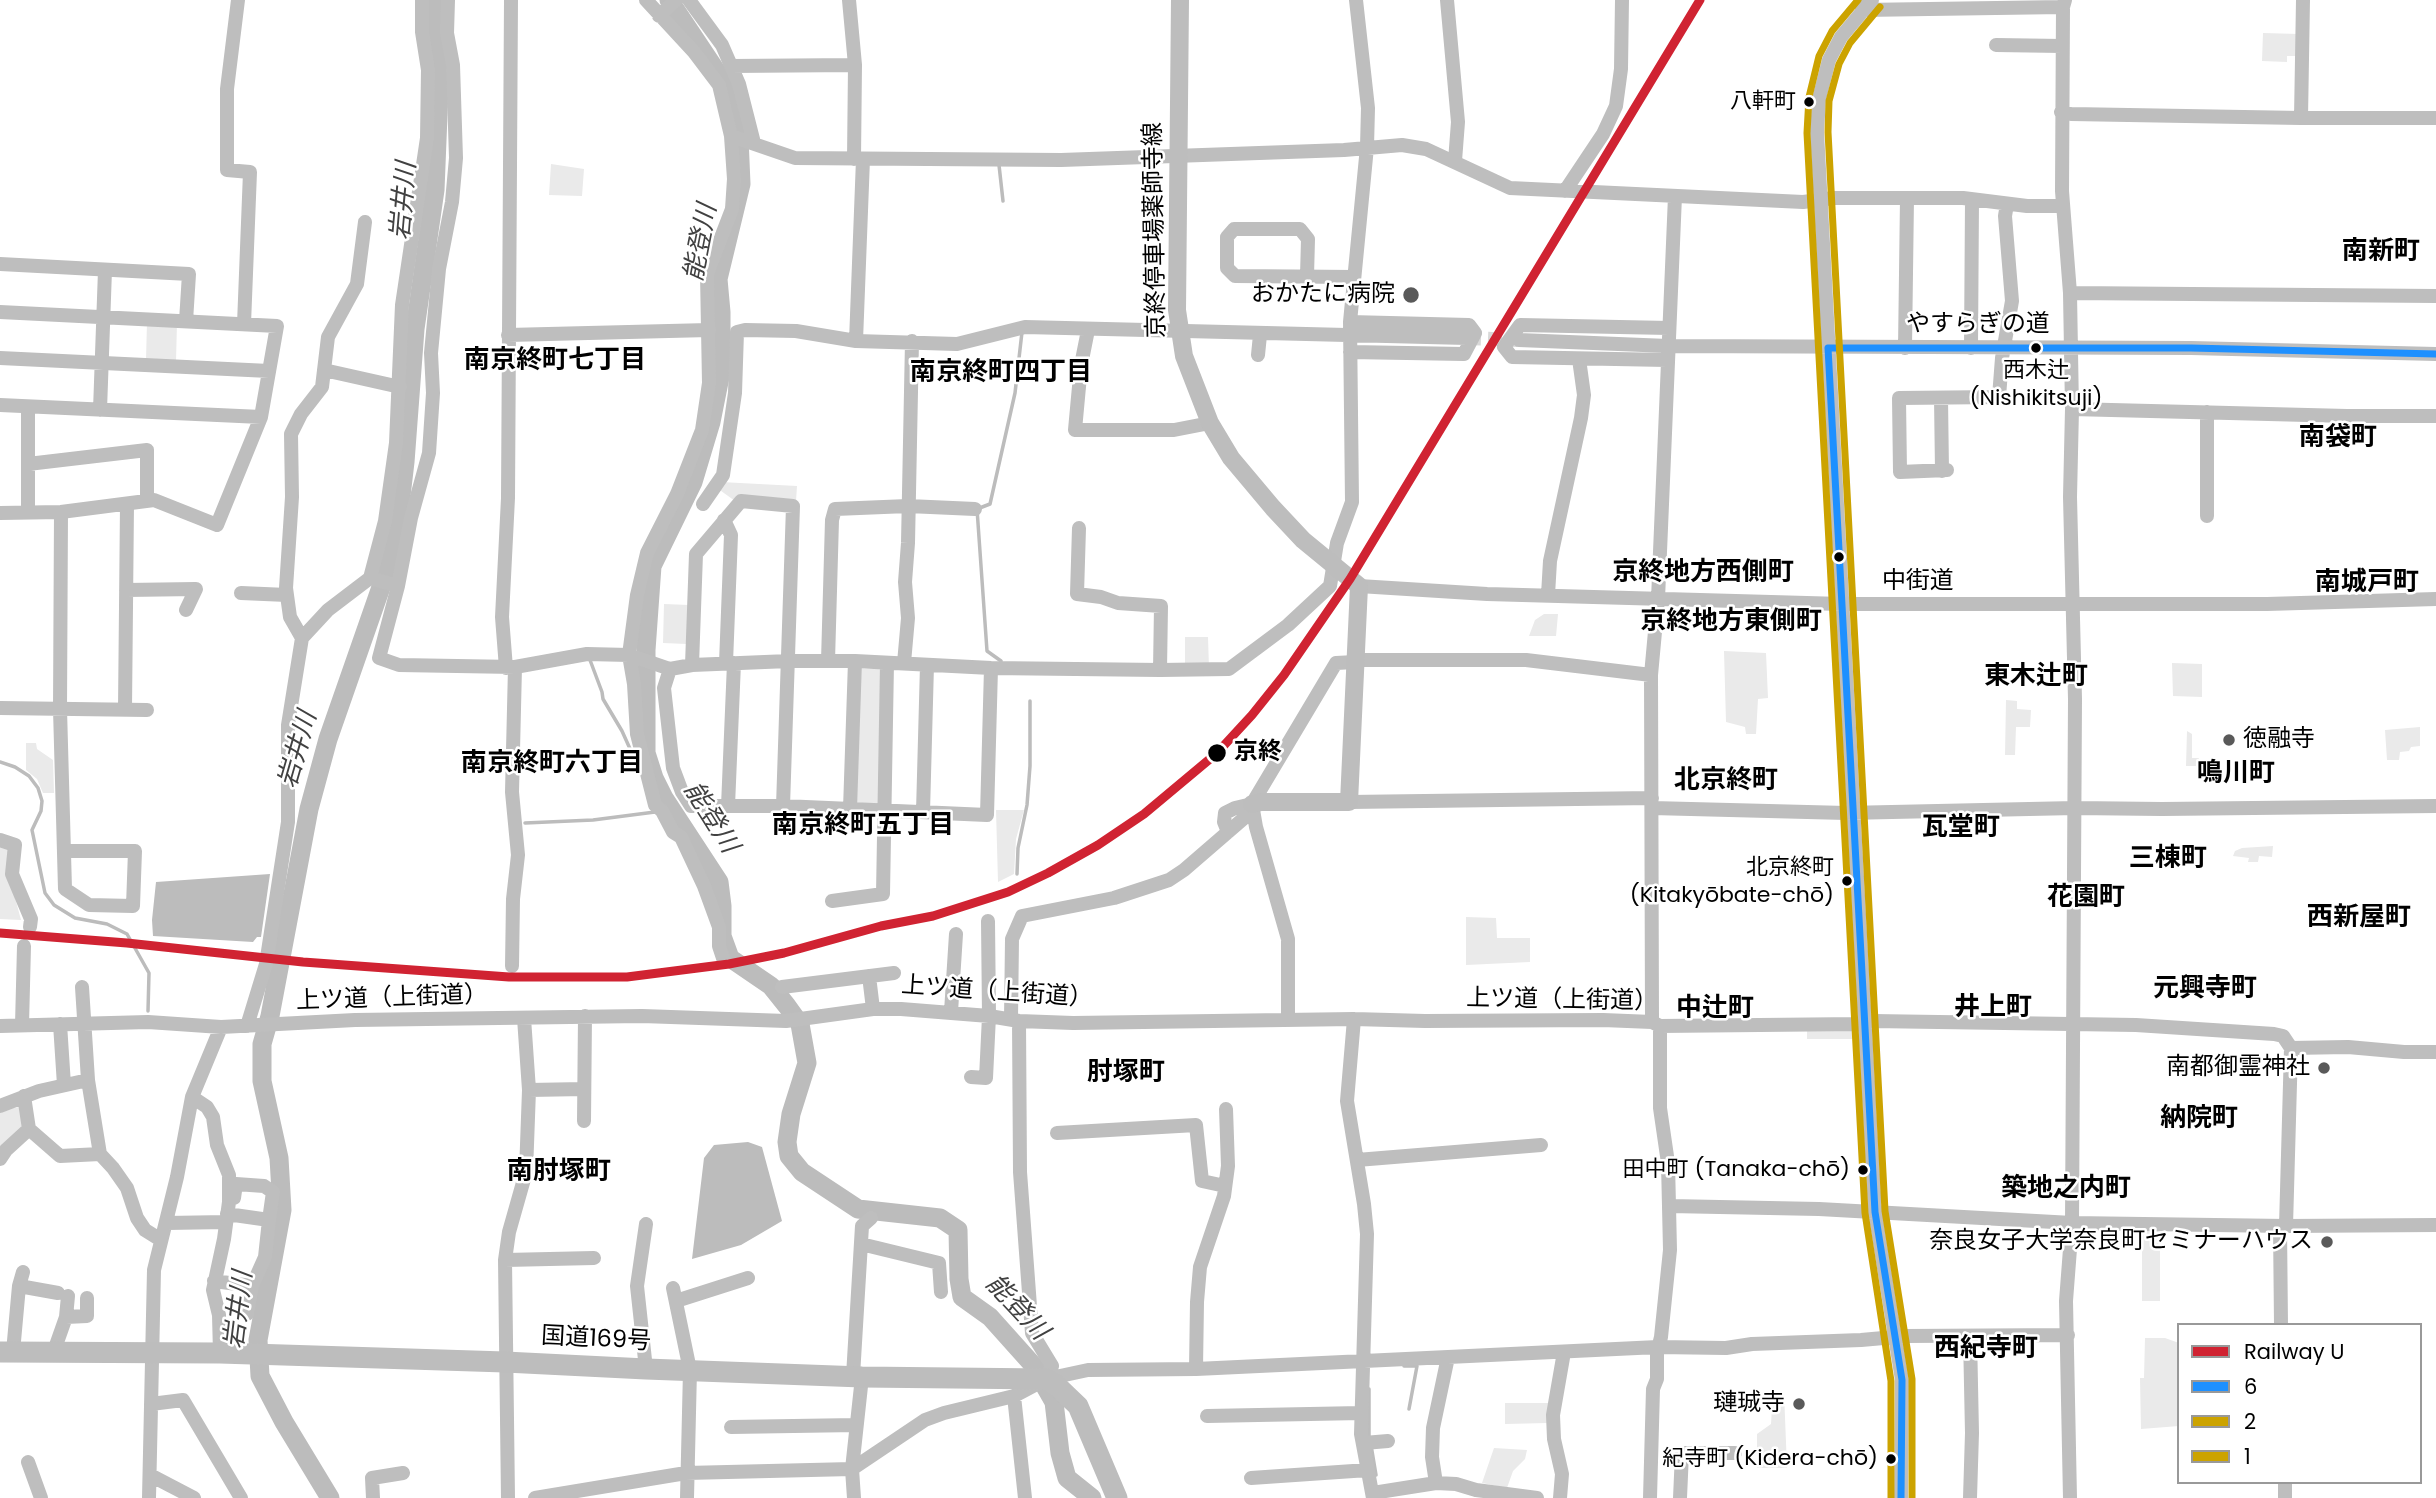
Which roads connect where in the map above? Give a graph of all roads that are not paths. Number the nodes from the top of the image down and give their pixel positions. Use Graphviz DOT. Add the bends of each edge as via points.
graph roads {
  1 [pos="238,0"];
  2 [pos="422,0"];
  3 [pos="448,0"];
  4 [pos="511,0"];
  5 [pos="646,0"];
  6 [pos="676,0"];
  7 [pos="689,0"];
  8 [pos="849,0"];
  9 [pos="1180,0"];
  10 [pos="1356,0"];
  11 [pos="1447,0"];
  12 [pos="1622,0"];
  13 [pos="2303,0"];
  14 [pos="1865,3"];
  15 [pos="2064,4"];
  16 [pos="661,14"];
  17 [pos="1996,45"];
  18 [pos="2062,46"];
  19 [pos="855,65"];
  20 [pos="731,66"];
  21 [pos="2061,112"];
  22 [pos="2301,118"];
  23 [pos="2436,118"];
  24 [pos="742,140"];
  25 [pos="1367,147"];
  26 [pos="1178,154"];
  27 [pos="859,159"];
  28 [pos="1455,161"];
  29 [pos="1565,191"];
  30 [pos="1675,196"];
  31 [pos="1908,198"];
  32 [pos="1822,200"];
  33 [pos="1972,200"];
  34 [pos="2007,204"];
  35 [pos="2063,206"];
  36 [pos="365,222"];
  37 [pos="0,264"];
  38 [pos="105,270"];
  39 [pos="1307,276"];
  40 [pos="1354,277"];
  41 [pos="2070,293"];
  42 [pos="2436,296"];
  43 [pos="0,312"];
  44 [pos="103,317"];
  45 [pos="186,321"];
  46 [pos="244,324"];
  47 [pos="1669,328"];
  48 [pos="1350,329"];
  49 [pos="709,330"];
  50 [pos="1088,330"];
  51 [pos="1180,331"];
  52 [pos="508,335"];
  53 [pos="1259,335"];
  54 [pos="1467,338"];
  55 [pos="1520,340"];
  56 [pos="856,341"];
  57 [pos="912,341"];
  58 [pos="2071,347"];
  59 [pos="1828,348"];
  60 [pos="1905,348"];
  61 [pos="1971,348"];
  62 [pos="2004,348"];
  63 [pos="1350,352"];
  64 [pos="1668,353"];
  65 [pos="2436,354"];
  66 [pos="1258,355"];
  67 [pos="0,358"];
  68 [pos="1578,359"];
  69 [pos="102,363"];
  70 [pos="324,370"];
  71 [pos="269,371"];
  72 [pos="400,387"];
  73 [pos="1941,397"];
  74 [pos="0,405"];
  75 [pos="28,407"];
  76 [pos="100,410"];
  77 [pos="2072,410"];
  78 [pos="2207,412"];
  79 [pos="2436,416"];
  80 [pos="261,417"];
  81 [pos="1210,423"];
  82 [pos="28,464"];
  83 [pos="147,501"];
  84 [pos="127,504"];
  85 [pos="703,504"];
  86 [pos="908,506"];
  87 [pos="975,509"];
  88 [pos="28,512"];
  89 [pos="61,512"];
  90 [pos="0,513"];
  91 [pos="2207,516"];
  92 [pos="724,520"];
  93 [pos="1079,528"];
  94 [pos="1333,566"];
  95 [pos="372,578"];
  96 [pos="396,586"];
  97 [pos="1359,586"];
  98 [pos="126,590"];
  99 [pos="241,593"];
  100 [pos="287,594"];
  101 [pos="1548,594"];
  102 [pos="1658,599"];
  103 [pos="2436,599"];
  104 [pos="1842,604"];
  105 [pos="2073,604"];
  106 [pos="186,610"];
  107 [pos="302,638"];
  108 [pos="632,656"];
  109 [pos="789,661"];
  110 [pos="828,661"];
  111 [pos="855,661"];
  112 [pos="1356,661"];
  113 [pos="730,663"];
  114 [pos="887,663"];
  115 [pos="904,663"];
  116 [pos="692,665"];
  117 [pos="927,665"];
  118 [pos="665,666"];
  119 [pos="510,668"];
  120 [pos="991,668"];
  121 [pos="1160,670"];
  122 [pos="1651,675"];
  123 [pos="0,708"];
  124 [pos="60,709"];
  125 [pos="125,709"];
  126 [pos="147,709"];
  127 [pos="1349,802"];
  128 [pos="1652,803"];
  129 [pos="1252,804"];
  130 [pos="728,806"];
  131 [pos="783,806"];
  132 [pos="2436,806"];
  133 [pos="2075,808"];
  134 [pos="850,809"];
  135 [pos="885,811"];
  136 [pos="923,812"];
  137 [pos="1854,813"];
  138 [pos="0,840"];
  139 [pos="65,852"];
  140 [pos="832,901"];
  141 [pos="988,921"];
  142 [pos="30,928"];
  143 [pos="956,934"];
  144 [pos="24,946"];
  145 [pos="724,961"];
  146 [pos="512,966"];
  147 [pos="894,973"];
  148 [pos="869,976"];
  149 [pos="82,987"];
  150 [pos="782,987"];
  151 [pos="873,1009"];
  152 [pos="951,1012"];
  153 [pos="585,1016"];
  154 [pos="989,1016"];
  155 [pos="524,1018"];
  156 [pos="1354,1018"];
  157 [pos="1015,1020"];
  158 [pos="1288,1020"];
  159 [pos="83,1022"];
  160 [pos="1865,1022"];
  161 [pos="60,1024"];
  162 [pos="1656,1024"];
  163 [pos="22,1025"];
  164 [pos="0,1026"];
  165 [pos="247,1026"];
  166 [pos="2074,1026"];
  167 [pos="221,1027"];
  168 [pos="2291,1048"];
  169 [pos="2436,1052"];
  170 [pos="971,1077"];
  171 [pos="88,1080"];
  172 [pos="64,1085"];
  173 [pos="584,1089"];
  174 [pos="529,1090"];
  175 [pos="24,1096"];
  176 [pos="192,1097"];
  177 [pos="0,1106"];
  178 [pos="1226,1109"];
  179 [pos="584,1121"];
  180 [pos="29,1129"];
  181 [pos="1057,1133"];
  182 [pos="1541,1145"];
  183 [pos="100,1154"];
  184 [pos="0,1159"];
  185 [pos="1357,1160"];
  186 [pos="1225,1186"];
  187 [pos="1670,1206"];
  188 [pos="1875,1212"];
  189 [pos="227,1213"];
  190 [pos="870,1218"];
  191 [pos="268,1220"];
  192 [pos="167,1223"];
  193 [pos="2072,1223"];
  194 [pos="646,1224"];
  195 [pos="2436,1225"];
  196 [pos="2283,1226"];
  197 [pos="161,1240"];
  198 [pos="861,1244"];
  199 [pos="594,1258"];
  200 [pos="505,1260"];
  201 [pos="748,1278"];
  202 [pos="214,1281"];
  203 [pos="252,1286"];
  204 [pos="941,1292"];
  205 [pos="87,1298"];
  206 [pos="247,1314"];
  207 [pos="66,1317"];
  208 [pos="2281,1323"];
  209 [pos="2068,1335"];
  210 [pos="1970,1336"];
  211 [pos="1897,1338"];
  212 [pos="1658,1348"];
  213 [pos="7,1352"];
  214 [pos="54,1352"];
  215 [pos="1564,1352"];
  216 [pos="151,1353"];
  217 [pos="220,1353"];
  218 [pos="1448,1357"];
  219 [pos="505,1362"];
  220 [pos="1364,1362"];
  221 [pos="1196,1369"];
  222 [pos="646,1370"];
  223 [pos="690,1370"];
  224 [pos="858,1376"];
  225 [pos="1046,1379"];
  226 [pos="1017,1388"];
  227 [pos="151,1404"];
  228 [pos="1361,1413"];
  229 [pos="1206,1416"];
  230 [pos="856,1425"];
  231 [pos="732,1427"];
  232 [pos="1388,1441"];
  233 [pos="1364,1443"];
  234 [pos="1735,1453"];
  235 [pos="29,1462"];
  236 [pos="852,1469"];
  237 [pos="1368,1470"];
  238 [pos="403,1473"];
  239 [pos="686,1473"];
  240 [pos="150,1475"];
  241 [pos="1251,1478"];
  242 [pos="1436,1483"];
  243 [pos="1373,1495"];
  244 [pos="41,1498"];
  245 [pos="149,1498"];
  246 [pos="194,1498"];
  247 [pos="241,1498"];
  248 [pos="373,1498"];
  249 [pos="508,1498"];
  250 [pos="535,1498"];
  251 [pos="687,1498"];
  252 [pos="854,1498"];
  253 [pos="1025,1498"];
  254 [pos="1117,1498"];
  255 [pos="1537,1498"];
  256 [pos="1560,1498"];
  257 [pos="1650,1498"];
  258 [pos="1680,1498"];
  259 [pos="1901,1498"];
  260 [pos="1970,1498"];
  261 [pos="2070,1498"];
  1 -- 46 [label="street" via="227,89 227,170 250,172"];
  2 -- 72 [label="street" via="427,138 402,305"];
  3 -- 96 [label="street" via="456,158 431,353 429,453"];
  4 -- 52 [label="street"];
  5 -- 16 [label="street"];
  6 -- 16 [label="street"];
  7 -- 20 [label="street" via="722,45"];
  8 -- 19 [label="street"];
  9 -- 26 [label="main road, 京終停車場薬師寺線"];
  10 -- 25 [label="street" via="1368,108"];
  11 -- 28 [label="street" via="1458,122"];
  12 -- 29 [label="street" via="1616,106"];
  13 -- 22 [label="street"];
  14 -- 15 [label="street"];
  14 -- 32 [label="street" via="1829,60 1819,99"];
  15 -- 18 [label="street"];
  16 -- 24 [label="street" via="719,85"];
  17 -- 18 [label="street"];
  18 -- 21 [label="street"];
  19 -- 20 [label="street"];
  19 -- 27 [label="street"];
  20 -- 24 [label="street" via="739,84"];
  21 -- 22 [label="street"];
  21 -- 35 [label="street"];
  22 -- 23 [label="street"];
  24 -- 27 [label="street" via="795,158"];
  24 -- 49 [label="street" via="727,224 707,274"];
  25 -- 26 [label="street"];
  25 -- 28 [label="street" via="1402,145"];
  25 -- 40 [label="street"];
  26 -- 27 [label="street" via="1061,160"];
  26 -- 51 [label="main road, 京終停車場薬師寺線"];
  27 -- 56 [label="street"];
  28 -- 29 [label="street" via="1510,188"];
  29 -- 30 [label="street"];
  30 -- 32 [label="street"];
  30 -- 47 [label="street"];
  31 -- 32 [label="street"];
  31 -- 33 [label="street"];
  31 -- 60 [label="street"];
  32 -- 59 [label="street"];
  33 -- 34 [label="street"];
  33 -- 61 [label="street"];
  34 -- 35 [label="street"];
  34 -- 62 [label="street" via="2012,301"];
  35 -- 41 [label="street"];
  36 -- 70 [label="street" via="357,284 328,337"];
  37 -- 38 [label="street"];
  38 -- 44 [label="street"];
  38 -- 45 [label="street" via="189,274"];
  39 -- 39 [label="street" via="1235,276 1227,268 1227,237 1234,229 1300,229 1307,239"];
  39 -- 40 [label="street"];
  40 -- 48 [label="street"];
  41 -- 42 [label="street"];
  41 -- 58 [label="street"];
  43 -- 44 [label="street"];
  44 -- 45 [label="street"];
  44 -- 69 [label="street"];
  45 -- 46 [label="street"];
  46 -- 71 [label="street" via="277,326"];
  47 -- 64 [label="street"];
  47 -- 68 [label="street" via="1520,325 1504,347 1512,357"];
  48 -- 53 [label="street"];
  48 -- 54 [label="street"];
  48 -- 63 [label="street"];
  48 -- 63 [label="street" via="1469,326 1475,333 1464,354"];
  49 -- 52 [label="street"];
  49 -- 108 [label="street" via="709,383 702,430 647,553"];
  50 -- 51 [label="street"];
  50 -- 57 [label="street" via="1025,327 966,342"];
  50 -- 81 [label="street" via="1075,429 1174,430"];
  51 -- 53 [label="street"];
  51 -- 81 [label="main road, 京終停車場薬師寺線" via="1184,356"];
  52 -- 119 [label="street" via="502,617"];
  53 -- 66 [label="street"];
  55 -- 64 [label="street, やすらぎの道"];
  56 -- 57 [label="street"];
  56 -- 85 [label="street" via="796,331 737,332 729,446 723,475"];
  57 -- 86 [label="street"];
  58 -- 62 [label="street, やすらぎの道"];
  58 -- 65 [label="street, やすらぎの道"];
  58 -- 77 [label="street"];
  59 -- 60 [label="street, やすらぎの道"];
  59 -- 64 [label="street, やすらぎの道"];
  59 -- 104 [label="street"];
  60 -- 61 [label="street, やすらぎの道"];
  61 -- 62 [label="street, やすらぎの道"];
  62 -- 73 [label="street" via="1999,397"];
  63 -- 94 [label="street" via="1352,502"];
  64 -- 68 [label="street"];
  64 -- 102 [label="street"];
  67 -- 69 [label="street"];
  68 -- 101 [label="street" via="1584,395 1550,561"];
  69 -- 71 [label="street"];
  69 -- 76 [label="street"];
  70 -- 72 [label="street"];
  70 -- 100 [label="street" via="322,387 291,434"];
  71 -- 80 [label="street"];
  72 -- 95 [label="street" via="385,522"];
  73 -- 73 [label="street" via="1945,470 1900,472 1899,398"];
  74 -- 75 [label="street"];
  75 -- 76 [label="street"];
  75 -- 82 [label="street"];
  76 -- 80 [label="street"];
  77 -- 78 [label="street"];
  77 -- 105 [label="street"];
  78 -- 79 [label="street"];
  78 -- 91 [label="street"];
  80 -- 83 [label="street" via="217,525"];
  81 -- 94 [label="main road, 京終停車場薬師寺線" via="1231,458 1273,508"];
  82 -- 83 [label="street" via="147,450"];
  82 -- 88 [label="street"];
  83 -- 84 [label="street"];
  84 -- 89 [label="street"];
  84 -- 98 [label="street"];
  86 -- 87 [label="street"];
  86 -- 110 [label="street" via="835,509"];
  86 -- 115 [label="street"];
  88 -- 89 [label="street"];
  88 -- 90 [label="street"];
  89 -- 124 [label="street"];
  92 -- 109 [label="street" via="741,501 793,506"];
  92 -- 113 [label="street" via="731,535"];
  92 -- 116 [label="street" via="696,554"];
  93 -- 121 [label="street" via="1077,594 1161,607"];
  94 -- 97 [label="main road, 京終停車場薬師寺線"];
  94 -- 121 [label="street" via="1330,586 1229,669"];
  95 -- 96 [label="street"];
  95 -- 107 [label="street" via="328,610"];
  96 -- 119 [label="street" via="379,658 399,665"];
  97 -- 101 [label="street, 中街道"];
  97 -- 112 [label="main road"];
  98 -- 106 [label="street" via="196,589"];
  98 -- 125 [label="street"];
  99 -- 100 [label="street"];
  100 -- 107 [label="street" via="290,617"];
  101 -- 102 [label="street, 中街道"];
  102 -- 104 [label="street, 中街道"];
  102 -- 122 [label="street"];
  103 -- 105 [label="street, 中街道"];
  104 -- 105 [label="street, 中街道"];
  104 -- 137 [label="street"];
  105 -- 133 [label="street"];
  107 -- 165 [label="street" via="288,724 288,822 265,964"];
  108 -- 118 [label="street"];
  108 -- 119 [label="street" via="587,654"];
  108 -- 145 [label="street" via="638,734 655,805 681,837 704,886 719,927"];
  109 -- 110 [label="street"];
  109 -- 113 [label="street"];
  109 -- 131 [label="street"];
  110 -- 111 [label="street"];
  111 -- 114 [label="street"];
  111 -- 134 [label="street"];
  112 -- 122 [label="street" via="1526,660"];
  112 -- 127 [label="main road"];
  112 -- 129 [label="street" via="1336,663"];
  113 -- 116 [label="street"];
  113 -- 130 [label="street"];
  114 -- 115 [label="street"];
  114 -- 135 [label="street"];
  115 -- 117 [label="street"];
  116 -- 118 [label="street"];
  117 -- 120 [label="street"];
  117 -- 136 [label="street"];
  118 -- 130 [label="street" via="673,768 682,792 691,806"];
  119 -- 146 [label="street" via="518,855"];
  120 -- 121 [label="street"];
  120 -- 136 [label="street" via="987,815"];
  122 -- 128 [label="street"];
  123 -- 124 [label="street"];
  124 -- 125 [label="street"];
  124 -- 139 [label="street"];
  125 -- 126 [label="street"];
  127 -- 128 [label="street"];
  127 -- 129 [label="main road"];
  128 -- 137 [label="street"];
  128 -- 162 [label="street"];
  129 -- 157 [label="street" via="1243,819 1169,880 1114,898 1023,916 1012,939"];
  129 -- 158 [label="street" via="1288,939"];
  130 -- 131 [label="street"];
  131 -- 134 [label="street"];
  132 -- 133 [label="street"];
  133 -- 137 [label="street"];
  133 -- 166 [label="street"];
  134 -- 135 [label="street"];
  135 -- 136 [label="street"];
  135 -- 140 [label="street" via="883,894"];
  137 -- 160 [label="street"];
  138 -- 142 [label="street" via="15,845 12,874 31,919"];
  139 -- 139 [label="street" via="65,889 89,905 133,906 135,851"];
  141 -- 154 [label="street"];
  143 -- 152 [label="street"];
  144 -- 163 [label="street"];
  147 -- 148 [label="street"];
  148 -- 150 [label="street"];
  148 -- 151 [label="street"];
  149 -- 159 [label="street"];
  151 -- 152 [label="street, 上ツ道（上街道）"];
  151 -- 153 [label="street, 上ツ道（上街道）" via="797,1020"];
  152 -- 154 [label="street, 上ツ道（上街道）"];
  153 -- 155 [label="street, 上ツ道（上街道）"];
  153 -- 173 [label="street"];
  154 -- 157 [label="street, 上ツ道（上街道）"];
  154 -- 170 [label="street" via="986,1078"];
  155 -- 165 [label="street, 上ツ道（上街道）"];
  155 -- 174 [label="street"];
  156 -- 158 [label="street, 上ツ道（上街道）"];
  156 -- 162 [label="street, 上ツ道（上街道）"];
  156 -- 185 [label="street" via="1347,1101"];
  157 -- 158 [label="street, 上ツ道（上街道）"];
  157 -- 225 [label="street" via="1032,1333 1052,1366"];
  159 -- 161 [label="street, 上ツ道（上街道）"];
  159 -- 167 [label="street, 上ツ道（上街道）"];
  159 -- 171 [label="street"];
  160 -- 162 [label="street, 上ツ道（上街道）"];
  160 -- 166 [label="street, 上ツ道（上街道）"];
  160 -- 188 [label="street"];
  161 -- 163 [label="street, 上ツ道（上街道）"];
  161 -- 172 [label="street"];
  162 -- 187 [label="street"];
  163 -- 164 [label="street, 上ツ道（上街道）"];
  165 -- 167 [label="street, 上ツ道（上街道）"];
  166 -- 168 [label="street, 上ツ道（上街道）" via="2274,1034 2283,1036"];
  166 -- 193 [label="street"];
  167 -- 176 [label="street"];
  168 -- 169 [label="street, 上ツ道（上街道）"];
  168 -- 196 [label="street"];
  171 -- 172 [label="street"];
  171 -- 183 [label="street"];
  172 -- 175 [label="street"];
  173 -- 174 [label="street"];
  173 -- 179 [label="street"];
  174 -- 200 [label="street" via="526,1172"];
  175 -- 177 [label="street"];
  175 -- 180 [label="street"];
  176 -- 189 [label="street" via="213,1117 217,1145 229,1175"];
  176 -- 192 [label="street"];
  178 -- 186 [label="street"];
  180 -- 183 [label="street" via="60,1156"];
  180 -- 184 [label="street"];
  181 -- 186 [label="street" via="1198,1121 1202,1181"];
  182 -- 185 [label="street"];
  183 -- 197 [label="street" via="127,1188 145,1230"];
  185 -- 220 [label="street" via="1367,1234"];
  186 -- 221 [label="street" via="1200,1267"];
  187 -- 188 [label="street"];
  187 -- 212 [label="street" via="1670,1250"];
  188 -- 193 [label="street"];
  188 -- 211 [label="street"];
  189 -- 191 [label="street"];
  189 -- 191 [label="street" via="236,1184 264,1186 272,1192"];
  189 -- 192 [label="street"];
  189 -- 202 [label="street"];
  190 -- 198 [label="street" via="862,1226"];
  191 -- 203 [label="street" via="265,1257"];
  192 -- 197 [label="street"];
  193 -- 196 [label="street"];
  193 -- 209 [label="street"];
  194 -- 222 [label="street" via="637,1286"];
  195 -- 196 [label="street"];
  196 -- 208 [label="street"];
  197 -- 216 [label="street" via="154,1270"];
  198 -- 204 [label="street" via="939,1263"];
  198 -- 224 [label="street"];
  199 -- 200 [label="street"];
  200 -- 219 [label="street"];
  201 -- 223 [label="street" via="675,1294"];
  202 -- 203 [label="street"];
  202 -- 217 [label="street"];
  203 -- 206 [label="street"];
  205 -- 207 [label="street" via="87,1316"];
  207 -- 213 [label="street" via="63,1294 21,1279"];
  207 -- 214 [label="street"];
  209 -- 210 [label="street"];
  209 -- 261 [label="street"];
  210 -- 211 [label="street"];
  210 -- 260 [label="street"];
  211 -- 212 [label="street"];
  211 -- 259 [label="street" via="1902,1380"];
  212 -- 215 [label="street"];
  212 -- 257 [label="street"];
  213 -- 214 [label="highway, 国道169号"];
  214 -- 216 [label="highway, 国道169号"];
  215 -- 218 [label="street"];
  215 -- 256 [label="street" via="1553,1415 1562,1474"];
  216 -- 217 [label="highway, 国道169号"];
  216 -- 227 [label="street"];
  217 -- 219 [label="highway, 国道169号"];
  218 -- 220 [label="street"];
  218 -- 242 [label="street" via="1433,1428"];
  219 -- 222 [label="highway, 国道169号"];
  219 -- 249 [label="street"];
  220 -- 221 [label="street"];
  220 -- 228 [label="street"];
  221 -- 225 [label="street" via="1088,1370"];
  222 -- 223 [label="highway, 国道169号"];
  223 -- 224 [label="highway, 国道169号"];
  223 -- 239 [label="street"];
  224 -- 226 [label="highway, 国道169号"];
  224 -- 230 [label="street"];
  225 -- 226 [label="highway, 国道169号"];
  225 -- 254 [label="highway" via="1078,1405"];
  226 -- 236 [label="street" via="925,1420"];
  226 -- 253 [label="street"];
  227 -- 240 [label="street"];
  227 -- 247 [label="street" via="183,1401"];
  228 -- 229 [label="street"];
  228 -- 233 [label="street"];
  230 -- 231 [label="street"];
  230 -- 236 [label="street"];
  232 -- 233 [label="street"];
  233 -- 237 [label="street"];
  234 -- 258 [label="street" via="1682,1453"];
  235 -- 244 [label="street"];
  236 -- 239 [label="street"];
  236 -- 252 [label="street"];
  237 -- 241 [label="street"];
  237 -- 243 [label="street"];
  238 -- 248 [label="street" via="372,1478"];
  239 -- 250 [label="street"];
  239 -- 251 [label="street"];
  240 -- 245 [label="street"];
  240 -- 246 [label="street"];
  242 -- 243 [label="street"];
  242 -- 255 [label="street"];
}
